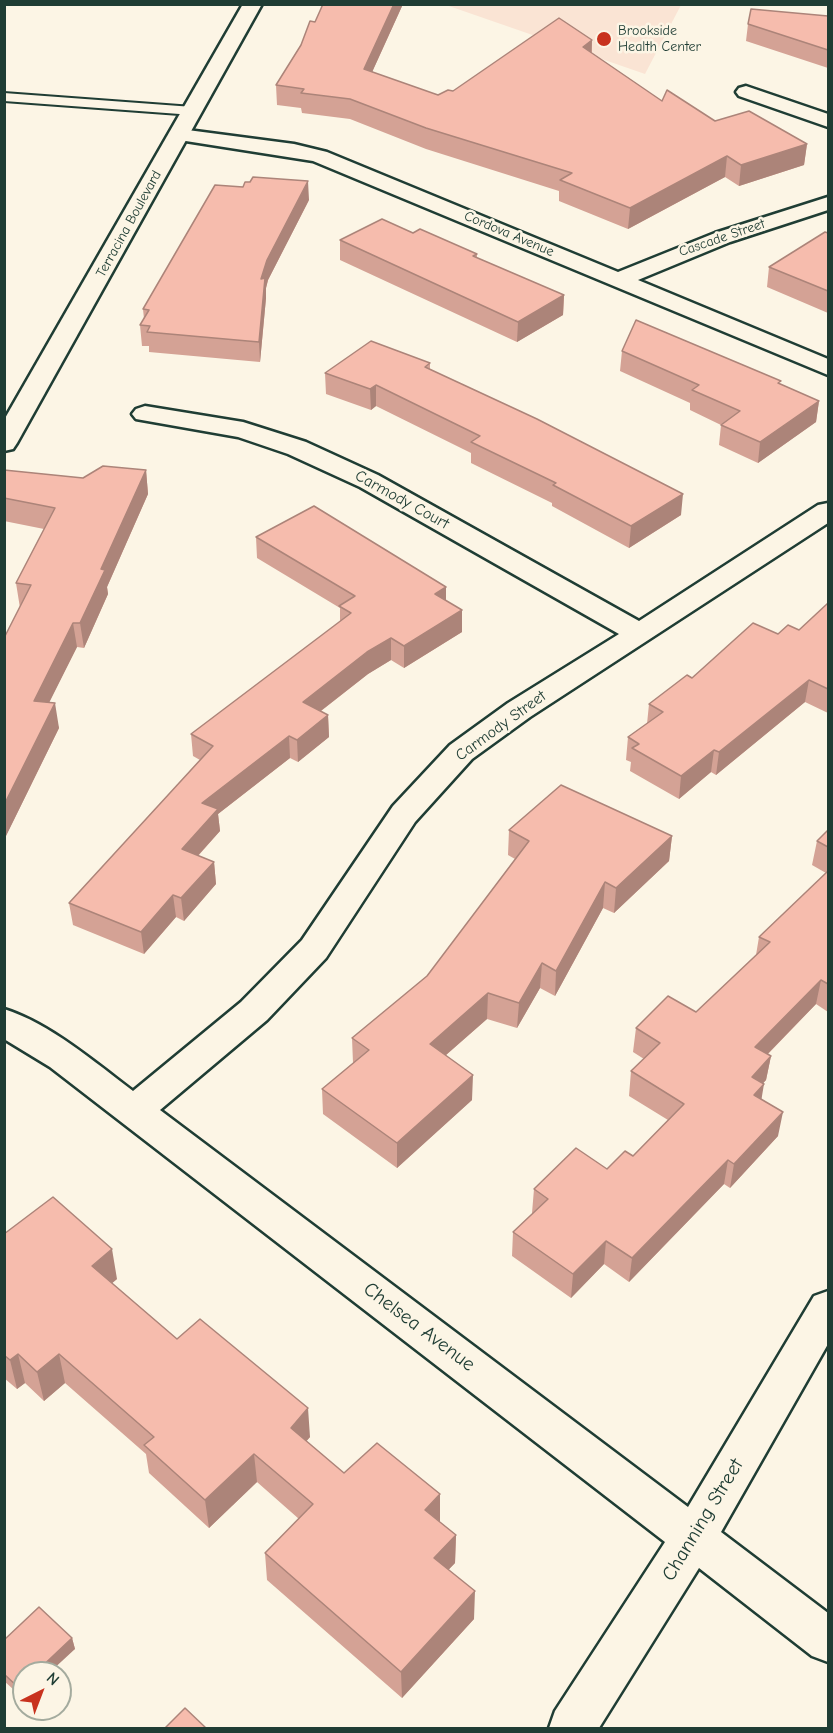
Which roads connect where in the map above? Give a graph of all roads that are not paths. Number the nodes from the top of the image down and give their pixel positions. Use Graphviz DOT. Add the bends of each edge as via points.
graph roads {
  1 [pos="253,4"];
  2 [pos="746,92"];
  3 [pos="4,97"];
  4 [pos="193,111"];
  5 [pos="828,121"];
  6 [pos="180,135"];
  7 [pos="828,203"];
  8 [pos="620,280"];
  9 [pos="828,368"];
  10 [pos="145,414"];
  11 [pos="4,443"];
  12 [pos="828,511"];
  13 [pos="640,634"];
  14 [pos="4,1022"];
  15 [pos="134,1111"];
  16 [pos="828,1308"];
  17 [pos="694,1537"];
  18 [pos="828,1640"];
  19 [pos="572,1728"];
  1 -- 4 [label="street, Terracina Boulevard"];
  2 -- 5 [label="street"];
  3 -- 4 [label="lane"];
  4 -- 6 [label="street, Terracina Boulevard"];
  6 -- 8 [label="street, Cordova Avenue" via="320,156"];
  6 -- 11 [label="street, Terracina Boulevard"];
  7 -- 8 [label="street, Cascade Street" via="716,238"];
  8 -- 9 [label="street, Cordova Avenue"];
  10 -- 13 [label="street, Carmody Court" via="243,430 297,448 369,481"];
  12 -- 13 [label="street, Carmody Street"];
  13 -- 15 [label="street, Carmody Street" via="519,710 461,752 404,814 314,949 254,1011"];
  14 -- 15 [label="street, Chelsea Avenue" via="63,1057"];
  15 -- 17 [label="street, Chelsea Avenue"];
  16 -- 17 [label="street, Channing Street"];
  17 -- 18 [label="street, Chelsea Avenue"];
  17 -- 19 [label="street, Channing Street"];
}
